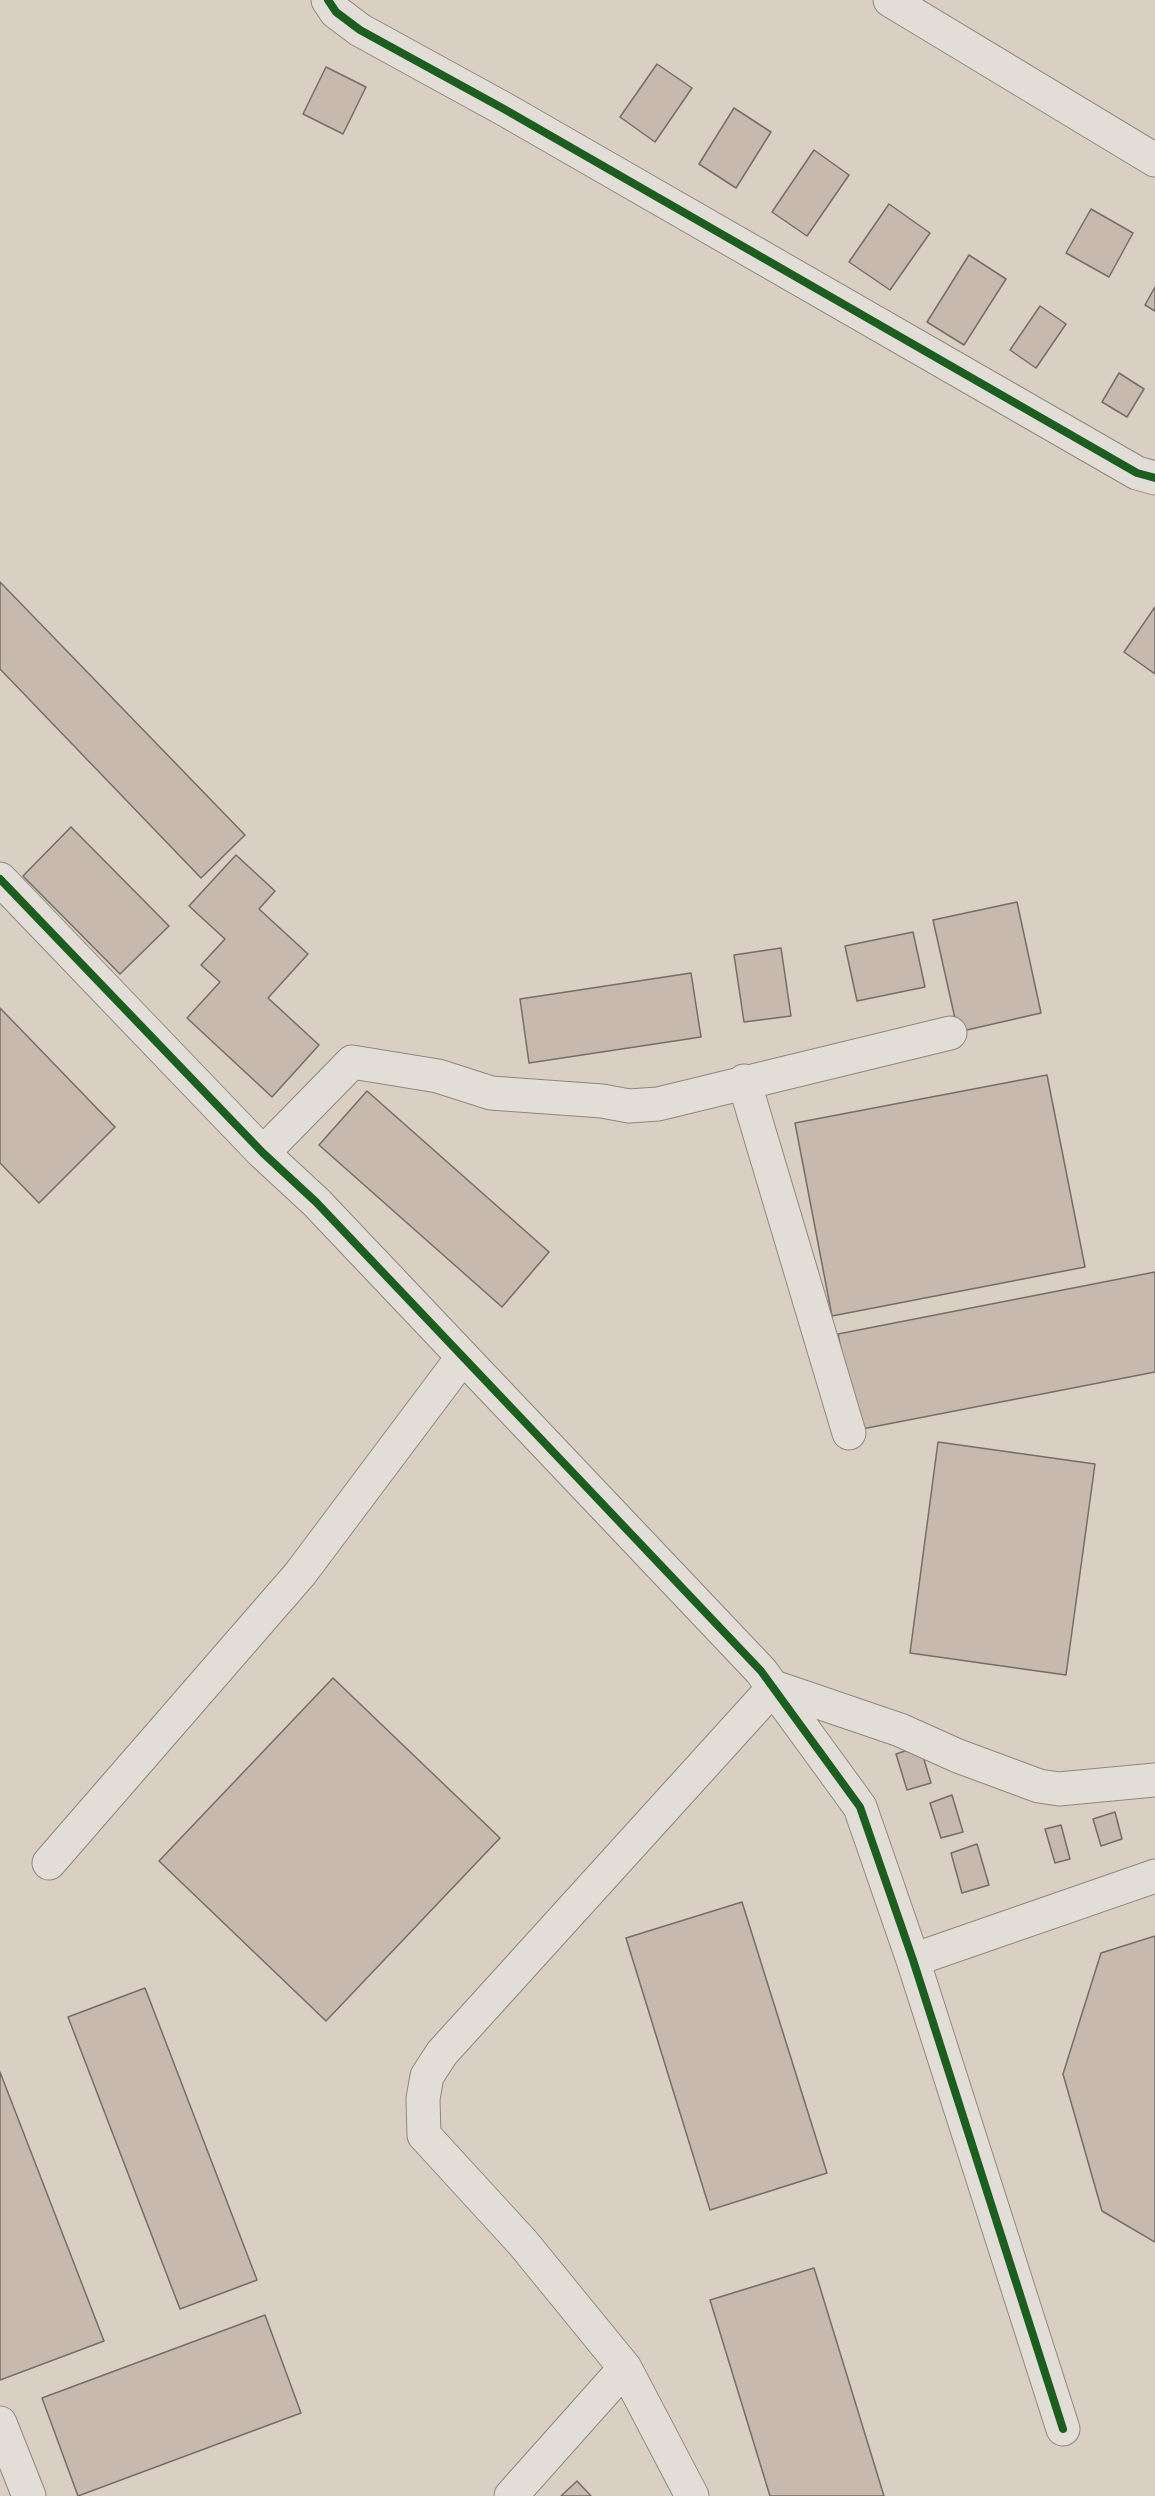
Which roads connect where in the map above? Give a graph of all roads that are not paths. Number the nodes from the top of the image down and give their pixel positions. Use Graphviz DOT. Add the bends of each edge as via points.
graph roads {
  1 [pos="328,0"];
  2 [pos="890,0"];
  3 [pos="1155,160"];
  4 [pos="1155,478"];
  5 [pos="0,879"];
  6 [pos="950,1033"];
  7 [pos="744,1082"];
  8 [pos="263,1153"];
  9 [pos="462,1358"];
  10 [pos="849,1433"];
  11 [pos="774,1687"];
  12 [pos="1155,1780"];
  13 [pos="49,1863"];
  14 [pos="1155,1876"];
  15 [pos="913,1960"];
  16 [pos="625,2368"];
  17 [pos="0,2423"];
  18 [pos="1064,2429"];
  19 [pos="29,2496"];
  20 [pos="511,2496"];
  21 [pos="692,2496"];
  1 -- 4 [label="street" via="336,12 360,30 1137,473"];
  2 -- 3 [label="street"];
  5 -- 8 [label="street"];
  6 -- 7 [label="street"];
  7 -- 8 [label="street" via="658,1104 629,1106 491,1093 438,1076 352,1062"];
  7 -- 10 [label="street"];
  8 -- 9 [label="street" via="316,1202"];
  9 -- 11 [label="street"];
  9 -- 13 [label="street" via="300,1574"];
  11 -- 12 [label="street" via="900,1730 1040,1786 1059,1789"];
  11 -- 15 [label="street" via="860,1807"];
  11 -- 16 [label="street" via="442,2053 428,2076 423,2099 424,2135 523,2243"];
  14 -- 15 [label="street"];
  15 -- 18 [label="street"];
  16 -- 20 [label="street"];
  16 -- 21 [label="street"];
  17 -- 19 [label="street"];
}
